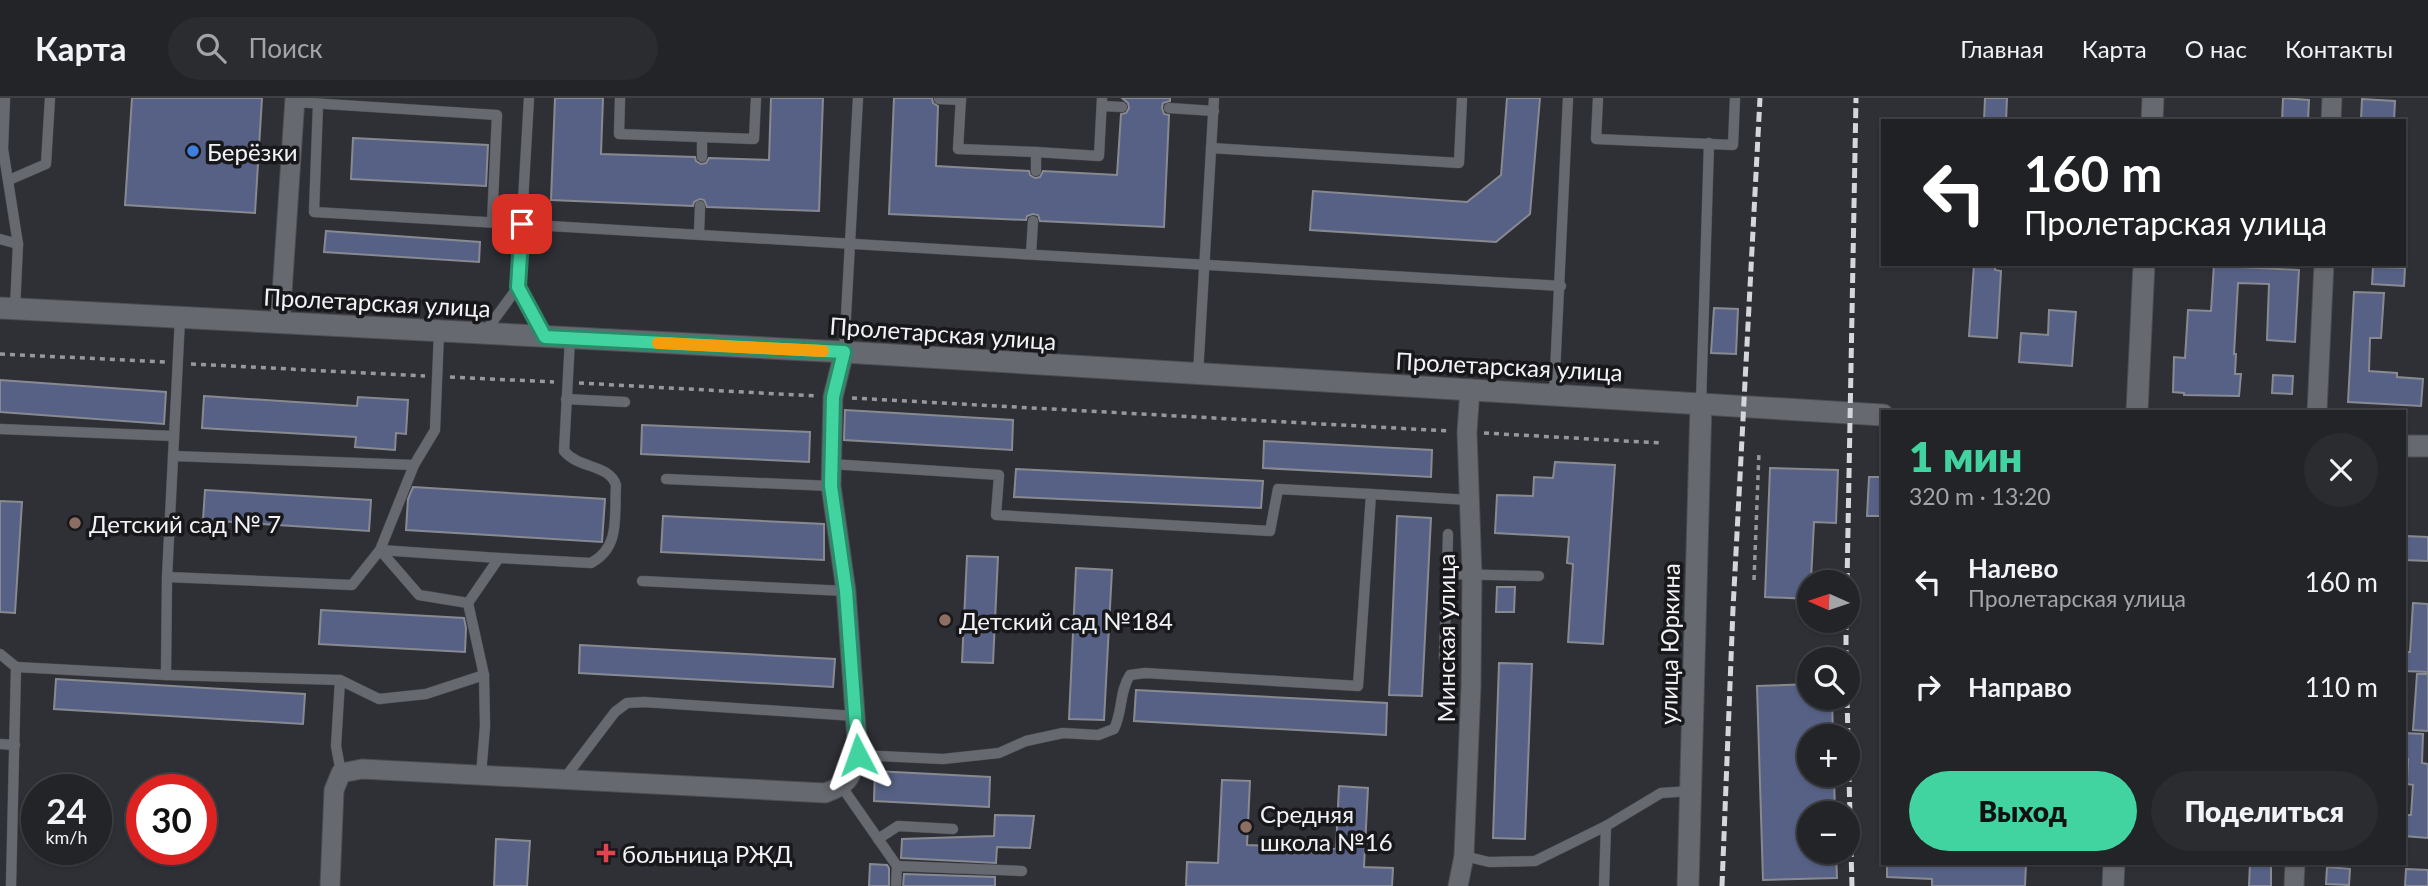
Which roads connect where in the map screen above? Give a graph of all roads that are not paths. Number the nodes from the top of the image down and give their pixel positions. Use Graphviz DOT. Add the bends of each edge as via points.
graph roads {
  1 [pos="5,98"];
  2 [pos="50,98"];
  3 [pos="529,98"];
  4 [pos="621,98"];
  5 [pos="756,98"];
  6 [pos="858,98"];
  7 [pos="1214,98"];
  8 [pos="1462,98"];
  9 [pos="1568,98"];
  10 [pos="1598,98"];
  11 [pos="1735,98"];
  12 [pos="2153,98"];
  13 [pos="2332,98"];
  14 [pos="939,99"];
  15 [pos="961,99"];
  16 [pos="295,100"];
  17 [pos="1102,102"];
  18 [pos="318,104"];
  19 [pos="1122,107"];
  20 [pos="1169,108"];
  21 [pos="1214,111"];
  22 [pos="2152,119"];
  23 [pos="2330,119"];
  24 [pos="702,137"];
  25 [pos="1709,143"];
  26 [pos="1211,148"];
  27 [pos="1037,152"];
  28 [pos="702,157"];
  29 [pos="1036,171"];
  30 [pos="9,180"];
  31 [pos="700,206"];
  32 [pos="1033,221"];
  33 [pos="492,222"];
  34 [pos="522,224"];
  35 [pos="699,233"];
  36 [pos="0,239"];
  37 [pos="850,243"];
  38 [pos="18,244"];
  39 [pos="1031,254"];
  40 [pos="1205,265"];
  41 [pos="2144,266"];
  42 [pos="2324,266"];
  43 [pos="1560,286"];
  44 [pos="518,287"];
  45 [pos="7,308"];
  46 [pos="180,318"];
  47 [pos="280,323"];
  48 [pos="439,332"];
  49 [pos="483,334"];
  50 [pos="545,337"];
  51 [pos="570,339"];
  52 [pos="844,352"];
  53 [pos="1198,374"];
  54 [pos="1469,389"];
  55 [pos="1554,394"];
  56 [pos="566,399"];
  57 [pos="625,402"];
  58 [pos="1701,403"];
  59 [pos="2137,410"];
  60 [pos="2316,410"];
  61 [pos="1881,415"];
  62 [pos="0,429"];
  63 [pos="174,436"];
  64 [pos="2406,446"];
  65 [pos="2428,446"];
  66 [pos="173,456"];
  67 [pos="831,464"];
  68 [pos="414,465"];
  69 [pos="666,479"];
  70 [pos="831,486"];
  71 [pos="1371,494"];
  72 [pos="1469,499"];
  73 [pos="1448,534"];
  74 [pos="380,550"];
  75 [pos="499,558"];
  76 [pos="1447,574"];
  77 [pos="1472,574"];
  78 [pos="167,576"];
  79 [pos="1539,576"];
  80 [pos="642,581"];
  81 [pos="846,591"];
  82 [pos="468,603"];
  83 [pos="0,654"];
  84 [pos="1444,658"];
  85 [pos="16,667"];
  86 [pos="166,675"];
  87 [pos="484,675"];
  88 [pos="340,680"];
  89 [pos="855,716"];
  90 [pos="0,744"];
  91 [pos="15,745"];
  92 [pos="858,755"];
  93 [pos="341,773"];
  94 [pos="481,775"];
  95 [pos="563,779"];
  96 [pos="842,787"];
  97 [pos="1691,791"];
  98 [pos="1606,826"];
  99 [pos="953,829"];
  100 [pos="878,839"];
  101 [pos="1464,856"];
  102 [pos="2115,865"];
  103 [pos="2295,865"];
  104 [pos="897,866"];
  105 [pos="1022,872"];
  106 [pos="11,886"];
  107 [pos="330,886"];
  108 [pos="896,886"];
  109 [pos="1458,886"];
  110 [pos="1604,886"];
  111 [pos="1688,886"];
  112 [pos="2113,886"];
  113 [pos="2294,886"];
  1 -- 30 [label="lane" via="3,149"];
  2 -- 30 [label="lane" via="47,164"];
  3 -- 34 [label="lane"];
  4 -- 24 [label="lane" via="619,134"];
  5 -- 24 [label="lane" via="754,139"];
  6 -- 37 [label="lane"];
  7 -- 21 [label="lane"];
  8 -- 26 [label="lane" via="1459,163"];
  9 -- 43 [label="lane"];
  10 -- 25 [label="lane" via="1596,139"];
  11 -- 25 [label="lane" via="1733,145"];
  12 -- 22 [label="main road"];
  13 -- 23 [label="street"];
  14 -- 15 [label="lane"];
  15 -- 27 [label="lane" via="958,149"];
  16 -- 18 [label="lane"];
  16 -- 47 [label="street"];
  17 -- 19 [label="lane"];
  17 -- 27 [label="lane" via="1099,156"];
  18 -- 33 [label="lane" via="314,212"];
  18 -- 33 [label="lane" via="498,114"];
  20 -- 21 [label="lane"];
  21 -- 26 [label="lane"];
  24 -- 28 [label="lane"];
  25 -- 58 [label="lane"];
  26 -- 40 [label="lane"];
  27 -- 29 [label="lane"];
  30 -- 38 [label="lane"];
  31 -- 35 [label="lane"];
  32 -- 39 [label="lane"];
  33 -- 34 [label="lane"];
  34 -- 35 [label="lane"];
  34 -- 44 [label="lane"];
  35 -- 37 [label="lane"];
  36 -- 38 [label="lane"];
  37 -- 39 [label="lane"];
  37 -- 52 [label="lane"];
  38 -- 45 [label="lane"];
  39 -- 40 [label="lane"];
  40 -- 43 [label="lane"];
  40 -- 53 [label="lane"];
  41 -- 59 [label="main road"];
  42 -- 60 [label="street"];
  43 -- 55 [label="lane"];
  44 -- 49 [label="lane"];
  44 -- 50 [label="lane"];
  45 -- 46 [label="main road, Пролетарская улица"];
  46 -- 47 [label="main road, Пролетарская улица"];
  46 -- 63 [label="lane"];
  47 -- 48 [label="main road, Пролетарская улица"];
  48 -- 49 [label="main road, Пролетарская улица"];
  48 -- 68 [label="lane" via="435,430"];
  49 -- 50 [label="main road, Пролетарская улица"];
  50 -- 51 [label="main road, Пролетарская улица"];
  51 -- 52 [label="main road, Пролетарская улица"];
  51 -- 56 [label="lane"];
  52 -- 53 [label="main road, Пролетарская улица"];
  52 -- 67 [label="street" via="833,397"];
  53 -- 54 [label="main road, Пролетарская улица"];
  54 -- 55 [label="main road, Пролетарская улица"];
  54 -- 72 [label="street, Минская улица"];
  55 -- 58 [label="main road, Пролетарская улица"];
  56 -- 57 [label="lane"];
  56 -- 75 [label="lane" via="564,451 570,459 609,473 616,485 613,543 604,556 591,563"];
  58 -- 61 [label="main road, Пролетарская улица"];
  58 -- 97 [label="main road, улица Юркина"];
  62 -- 63 [label="lane"];
  63 -- 66 [label="lane"];
  64 -- 65 [label="main road"];
  66 -- 68 [label="lane"];
  66 -- 78 [label="lane"];
  67 -- 70 [label="street"];
  67 -- 71 [label="lane" via="999,475 996,515 1270,531 1278,489"];
  68 -- 74 [label="lane"];
  69 -- 70 [label="lane"];
  70 -- 81 [label="street"];
  71 -- 72 [label="lane"];
  71 -- 92 [label="lane" via="1358,686 1130,675 1122,687 1121,715 1114,729 1098,735 1063,733 999,753 943,759"];
  72 -- 77 [label="street, Минская улица"];
  73 -- 76 [label="lane"];
  74 -- 75 [label="lane"];
  74 -- 78 [label="lane" via="352,585"];
  74 -- 82 [label="lane" via="419,595"];
  75 -- 82 [label="lane"];
  76 -- 77 [label="lane"];
  76 -- 84 [label="lane"];
  77 -- 79 [label="lane"];
  77 -- 101 [label="street, Минская улица"];
  78 -- 86 [label="lane"];
  80 -- 81 [label="lane"];
  81 -- 89 [label="street"];
  82 -- 87 [label="lane"];
  83 -- 85 [label="lane"];
  85 -- 86 [label="lane"];
  85 -- 91 [label="lane"];
  86 -- 88 [label="lane"];
  87 -- 88 [label="lane" via="426,694 379,699"];
  87 -- 94 [label="lane"];
  88 -- 93 [label="lane" via="336,746"];
  89 -- 92 [label="street"];
  89 -- 95 [label="lane" via="627,703"];
  90 -- 91 [label="lane"];
  91 -- 106 [label="lane"];
  92 -- 96 [label="street" via="853,773"];
  93 -- 94 [label="street" via="362,769"];
  93 -- 107 [label="street" via="334,789"];
  94 -- 95 [label="street"];
  95 -- 96 [label="street" via="825,793"];
  96 -- 100 [label="lane"];
  97 -- 98 [label="lane" via="1661,793"];
  97 -- 111 [label="main road, улица Юркина"];
  98 -- 101 [label="lane" via="1535,861 1489,862"];
  98 -- 110 [label="lane"];
  99 -- 100 [label="lane" via="898,827"];
  100 -- 104 [label="lane"];
  101 -- 109 [label="street, Минская улица"];
  102 -- 112 [label="main road"];
  103 -- 113 [label="street"];
  104 -- 105 [label="lane"];
  104 -- 108 [label="lane"];
}
